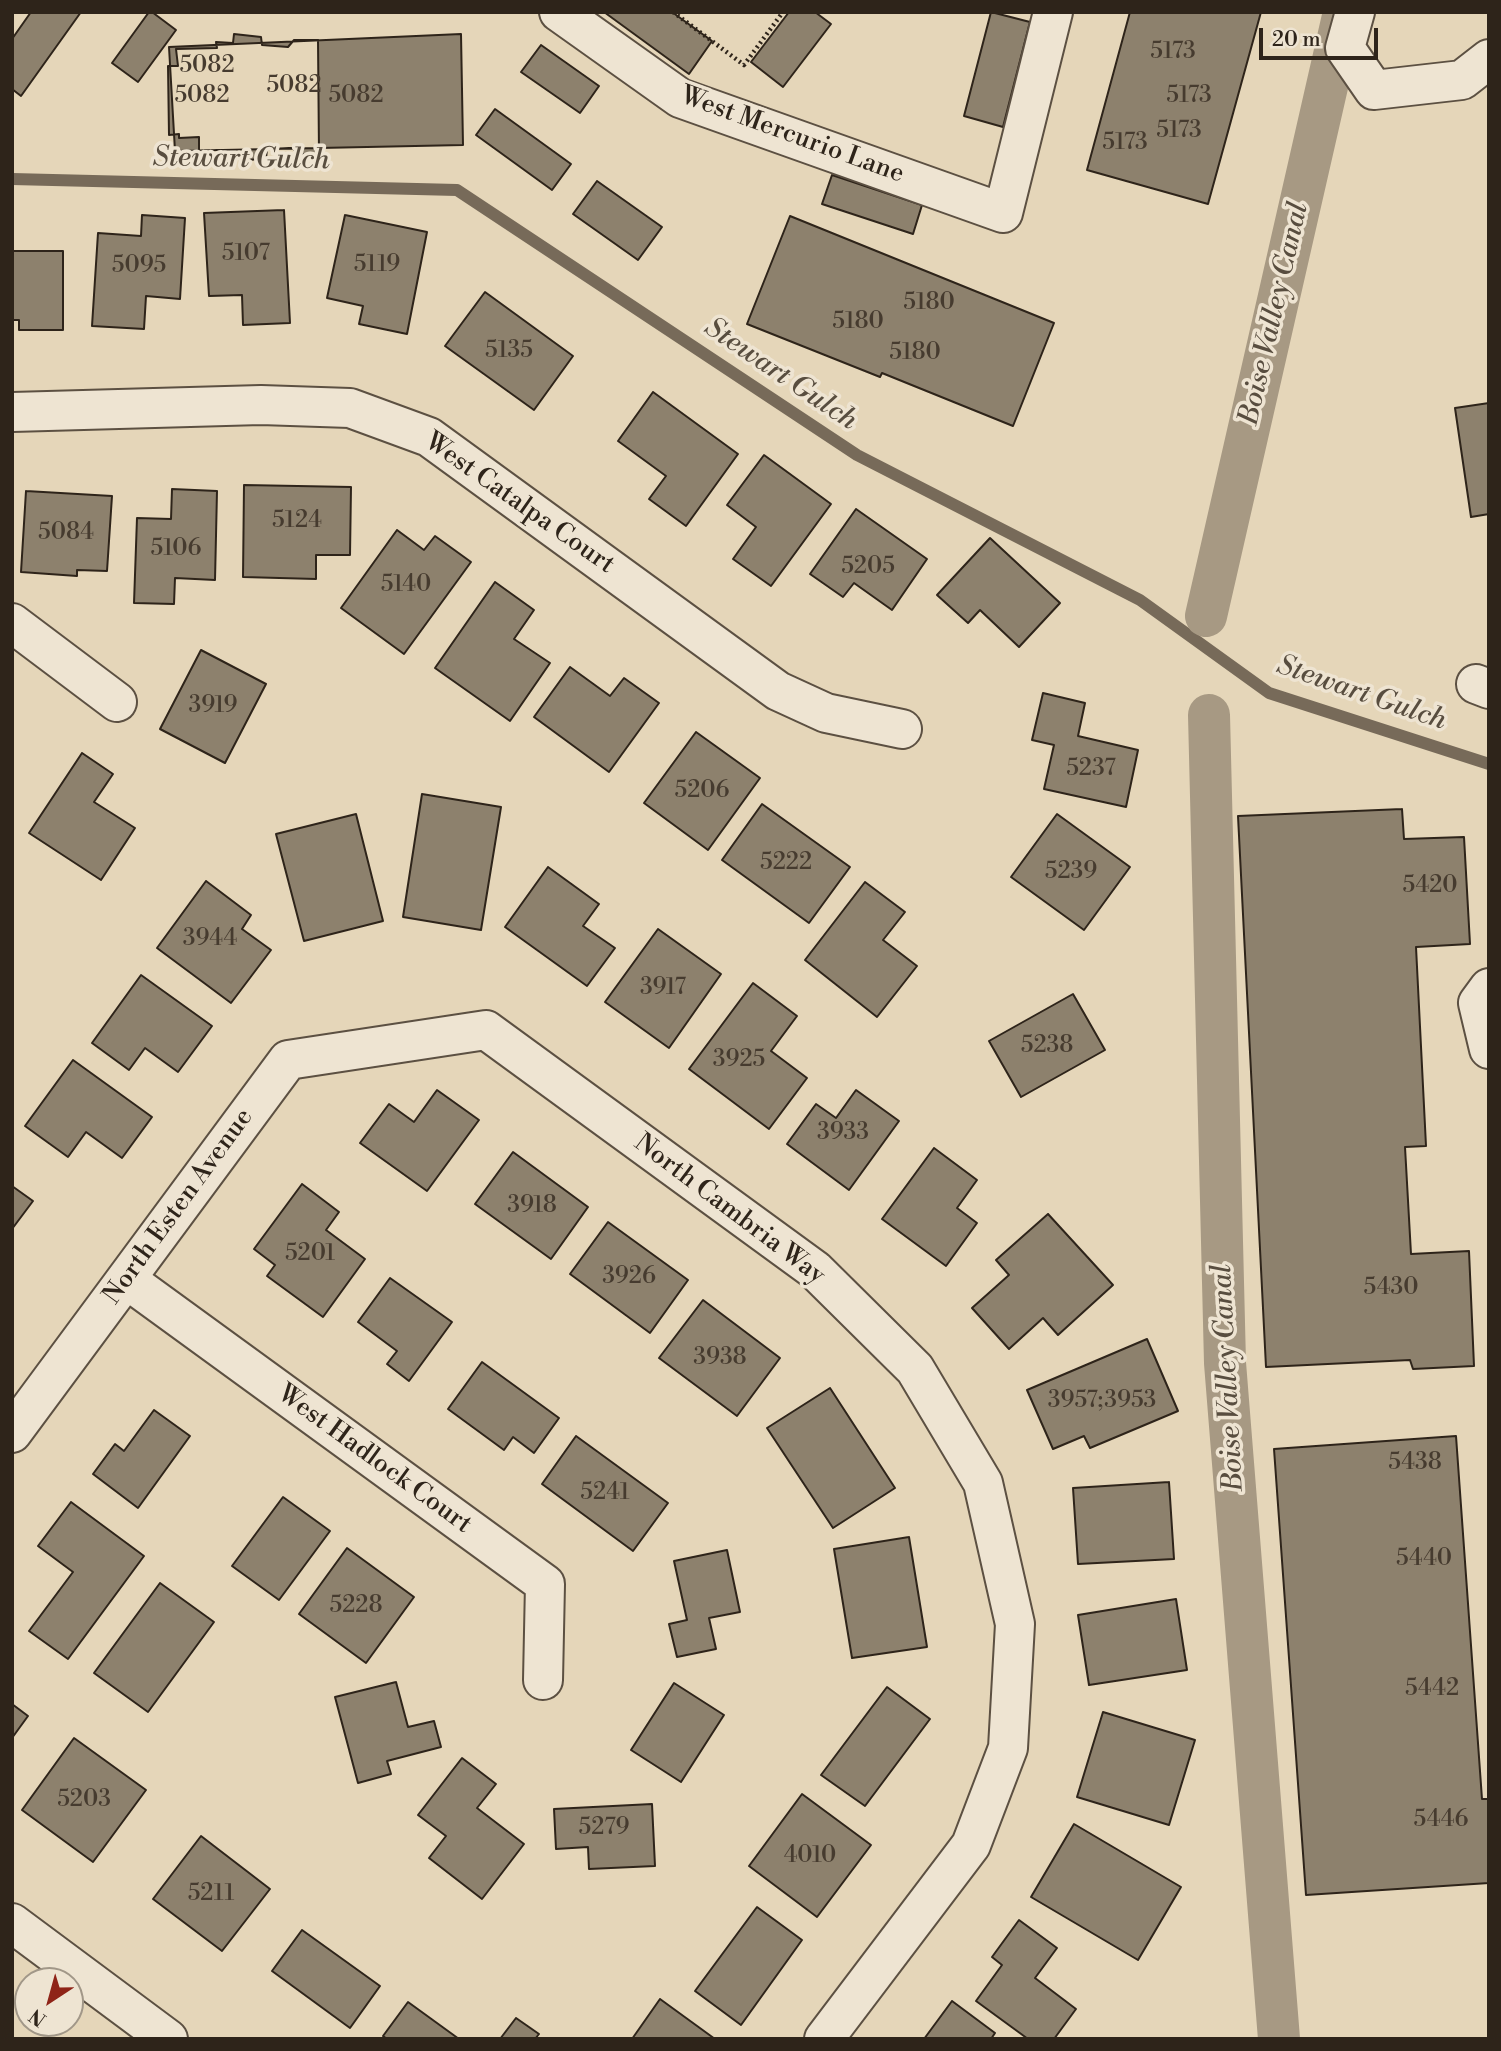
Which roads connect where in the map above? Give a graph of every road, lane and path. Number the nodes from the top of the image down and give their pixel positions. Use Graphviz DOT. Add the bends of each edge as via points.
graph roads {
  1 [pos="559,12"];
  2 [pos="673,12"];
  3 [pos="783,12"];
  4 [pos="1053,12"];
  5 [pos="1355,12"];
  6 [pos="1489,59"];
  7 [pos="12,412"];
  8 [pos="12,623"];
  9 [pos="117,702"];
  10 [pos="902,729"];
  11 [pos="1489,988"];
  12 [pos="385,1045"];
  13 [pos="1489,1049"];
  14 [pos="126,1279"];
  15 [pos="12,1433"];
  16 [pos="543,1680"];
  17 [pos="12,1923"];
  18 [pos="168,2039"];
  19 [pos="824,2039"];
  1 -- 4 [label="street, West Mercurio Lane" via="680,98 1003,213"];
  2 -- 3 [label="path" via="744,65"];
  5 -- 6 [label="street" via="1345,48 1374,90 1462,80"];
  7 -- 10 [label="street, West Catalpa Court" via="261,405 350,408 429,437 778,691 826,713"];
  8 -- 9 [label="street"];
  11 -- 13 [label="street" via="1478,1003"];
  12 -- 14 [label="street, North Esten Avenue" via="288,1060"];
  12 -- 19 [label="street, North Cambria Way" via="486,1030 815,1270 915,1369 983,1483 1015,1624 1008,1748 971,1845"];
  14 -- 15 [label="street, North Esten Avenue"];
  14 -- 16 [label="street, West Hadlock Court" via="545,1584"];
  17 -- 18 [label="street"];
}
